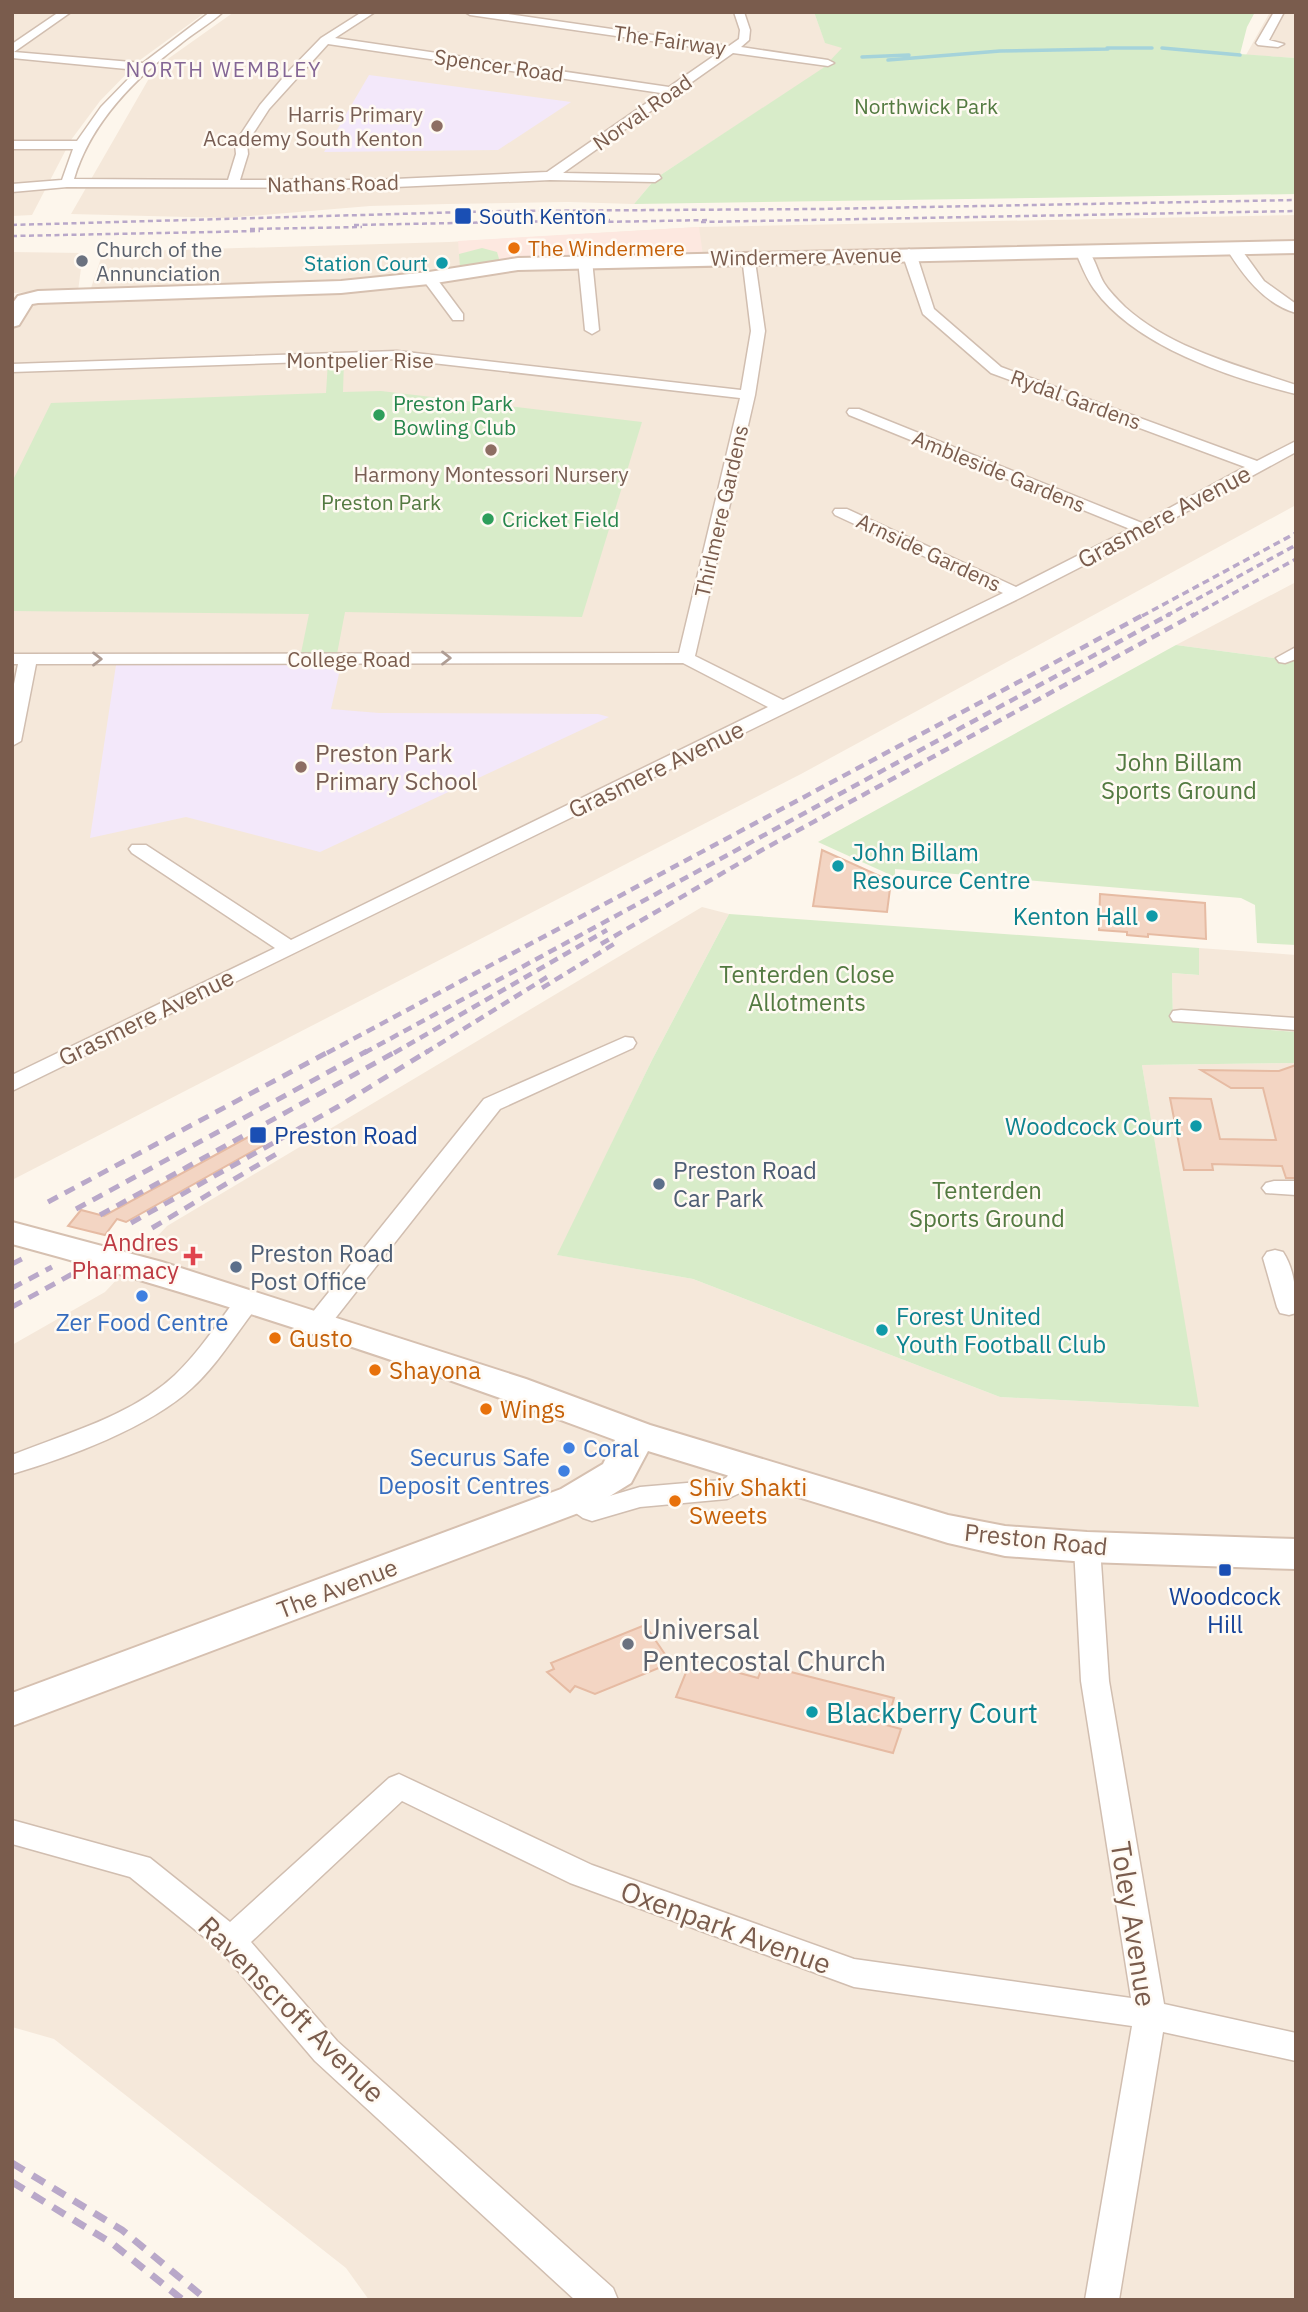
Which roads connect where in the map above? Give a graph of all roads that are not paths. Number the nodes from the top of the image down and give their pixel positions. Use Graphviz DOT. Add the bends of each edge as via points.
graph roads {
  1 [pos="66,12"];
  2 [pos="218,12"];
  3 [pos="370,12"];
  4 [pos="470,12"];
  5 [pos="728,12"];
  6 [pos="1279,12"];
  7 [pos="740,14"];
  8 [pos="325,40"];
  9 [pos="1278,44"];
  10 [pos="12,49"];
  11 [pos="732,49"];
  12 [pos="12,55"];
  13 [pos="828,63"];
  14 [pos="145,67"];
  15 [pos="673,91"];
  16 [pos="12,145"];
  17 [pos="83,145"];
  18 [pos="550,176"];
  19 [pos="654,178"];
  20 [pos="67,183"];
  21 [pos="233,184"];
  22 [pos="12,188"];
  23 [pos="1296,247"];
  24 [pos="1233,248"];
  25 [pos="1082,251"];
  26 [pos="909,253"];
  27 [pos="749,257"];
  28 [pos="585,260"];
  29 [pos="429,278"];
  30 [pos="1296,309"];
  31 [pos="16,313"];
  32 [pos="458,317"];
  33 [pos="592,330"];
  34 [pos="12,368"];
  35 [pos="1296,390"];
  36 [pos="748,395"];
  37 [pos="855,412"];
  38 [pos="1296,446"];
  39 [pos="1258,467"];
  40 [pos="841,512"];
  41 [pos="1143,529"];
  42 [pos="1016,593"];
  43 [pos="686,658"];
  44 [pos="20,659"];
  45 [pos="782,707"];
  46 [pos="12,741"];
  47 [pos="139,849"];
  48 [pos="289,948"];
  49 [pos="1181,1016"];
  50 [pos="1296,1024"];
  51 [pos="625,1043"];
  52 [pos="12,1084"];
  53 [pos="12,1233"];
  54 [pos="1275,1258"];
  55 [pos="1289,1292"];
  56 [pos="247,1301"];
  57 [pos="317,1324"];
  58 [pos="637,1434"];
  59 [pos="12,1465"];
  60 [pos="745,1466"];
  61 [pos="629,1485"];
  62 [pos="1087,1547"];
  63 [pos="1296,1554"];
  64 [pos="12,1710"];
  65 [pos="12,1832"];
  66 [pos="231,1941"];
  67 [pos="1150,2015"];
  68 [pos="1296,2047"];
  69 [pos="601,2300"];
  70 [pos="1102,2300"];
  1 -- 10 [label="street"];
  2 -- 14 [label="street"];
  3 -- 8 [label="street"];
  4 -- 11 [label="street, The Fairway"];
  5 -- 7 [label="street"];
  6 -- 9 [label="street" via="1262,43"];
  7 -- 11 [label="street" via="744,40"];
  8 -- 15 [label="street, Spencer Road"];
  8 -- 21 [label="street" via="290,75 241,143"];
  11 -- 13 [label="street, The Fairway"];
  11 -- 15 [label="street, Norval Road"];
  12 -- 14 [label="street"];
  14 -- 17 [label="street" via="113,99"];
  15 -- 18 [label="street, Norval Road"];
  16 -- 17 [label="street"];
  17 -- 20 [label="street"];
  18 -- 19 [label="street, Nathans Road" via="582,184"];
  18 -- 21 [label="street, Nathans Road" via="373,184"];
  20 -- 21 [label="street, Nathans Road"];
  20 -- 22 [label="street, Nathans Road"];
  23 -- 24 [label="street, Windermere Avenue"];
  24 -- 25 [label="street, Windermere Avenue"];
  24 -- 30 [label="street" via="1261,287"];
  25 -- 26 [label="street, Windermere Avenue"];
  25 -- 35 [label="street" via="1100,288 1153,332 1189,351"];
  26 -- 27 [label="street, Windermere Avenue"];
  26 -- 39 [label="street, Rydal Gardens" via="928,311 996,370"];
  27 -- 28 [label="street, Windermere Avenue"];
  27 -- 36 [label="street, Thirlmere Gardens" via="758,331"];
  28 -- 29 [label="street, Windermere Avenue" via="518,264"];
  28 -- 33 [label="street"];
  29 -- 31 [label="street, Windermere Avenue" via="341,287 37,297"];
  29 -- 32 [label="street"];
  34 -- 36 [label="street, Montpelier Rise" via="397,355"];
  36 -- 43 [label="street, Thirlmere Gardens"];
  37 -- 41 [label="street, Ambleside Gardens"];
  38 -- 39 [label="street, Grasmere Avenue"];
  39 -- 41 [label="street, Grasmere Avenue"];
  40 -- 42 [label="street, Arnside Gardens"];
  41 -- 42 [label="street, Grasmere Avenue"];
  42 -- 45 [label="street, Grasmere Avenue"];
  44 -- 43 [label="street, College Road, one-way"];
  43 -- 45 [label="street"];
  44 -- 46 [label="street"];
  45 -- 48 [label="street, Grasmere Avenue"];
  47 -- 48 [label="street"];
  48 -- 52 [label="street, Grasmere Avenue"];
  49 -- 50 [label="street"];
  51 -- 57 [label="street" via="492,1104"];
  53 -- 56 [label="street, Preston Road"];
  54 -- 55 [label="street"];
  56 -- 57 [label="street, Preston Road"];
  56 -- 59 [label="street" via="183,1382 168,1394 110,1425"];
  57 -- 58 [label="street, Preston Road"];
  58 -- 60 [label="street, Preston Road"];
  58 -- 61 [label="street"];
  60 -- 61 [label="street" via="737,1483 727,1489"];
  60 -- 62 [label="street, Preston Road" via="948,1529 1005,1541"];
  61 -- 64 [label="street, The Avenue" via="575,1499"];
  62 -- 63 [label="street, Preston Road"];
  62 -- 67 [label="street, Toley Avenue" via="1095,1681"];
  65 -- 66 [label="street, Ravenscroft Avenue" via="139,1867"];
  66 -- 67 [label="street, Oxenpark Avenue" via="399,1786 581,1874 854,1973"];
  66 -- 69 [label="street, Ravenscroft Avenue" via="326,2051"];
  67 -- 68 [label="street, Oxenpark Avenue"];
  67 -- 70 [label="street, Toley Avenue"];
}
